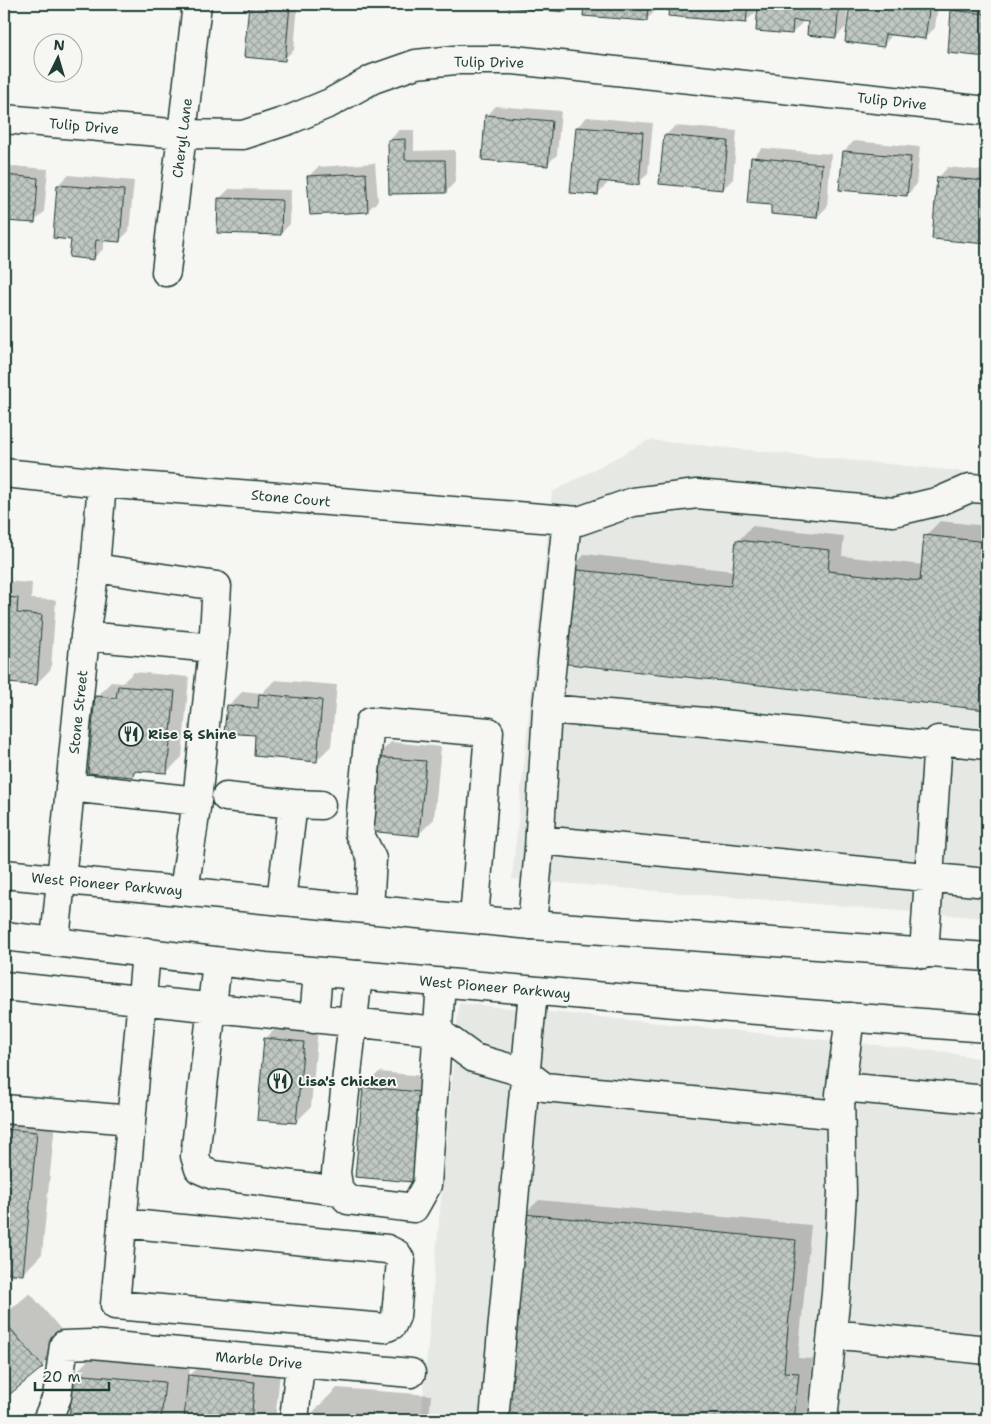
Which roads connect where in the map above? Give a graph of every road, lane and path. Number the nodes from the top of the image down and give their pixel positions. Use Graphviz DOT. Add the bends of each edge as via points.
graph roads {
  1 [pos="197,4"];
  2 [pos="987,111"];
  3 [pos="4,120"];
  4 [pos="183,134"];
  5 [pos="166,272"];
  6 [pos="4,473"];
  7 [pos="102,483"];
  8 [pos="987,489"];
  9 [pos="573,521"];
  10 [pos="95,568"];
  11 [pos="85,636"];
  12 [pos="213,648"];
  13 [pos="547,709"];
  14 [pos="987,744"];
  15 [pos="938,746"];
  16 [pos="70,787"];
  17 [pos="226,797"];
  18 [pos="197,800"];
  19 [pos="293,804"];
  20 [pos="321,805"];
  21 [pos="540,840"];
  22 [pos="4,874"];
  23 [pos="929,877"];
  24 [pos="60,880"];
  25 [pos="987,883"];
  26 [pos="184,891"];
  27 [pos="282,900"];
  28 [pos="369,908"];
  29 [pos="474,919"];
  30 [pos="532,925"];
  31 [pos="4,936"];
  32 [pos="54,941"];
  33 [pos="146,952"];
  34 [pos="924,954"];
  35 [pos="987,957"];
  36 [pos="217,962"];
  37 [pos="318,972"];
  38 [pos="358,976"];
  39 [pos="441,983"];
  40 [pos="4,986"];
  41 [pos="533,991"];
  42 [pos="142,1000"];
  43 [pos="213,1008"];
  44 [pos="850,1017"];
  45 [pos="314,1019"];
  46 [pos="353,1023"];
  47 [pos="987,1028"];
  48 [pos="437,1031"];
  49 [pos="526,1073"];
  50 [pos="841,1087"];
  51 [pos="987,1100"];
  52 [pos="4,1109"];
  53 [pos="840,1115"];
  54 [pos="131,1120"];
  55 [pos="339,1191"];
  56 [pos="122,1223"];
  57 [pos="832,1334"];
  58 [pos="987,1350"];
  59 [pos="300,1364"];
  60 [pos="411,1373"];
  61 [pos="47,1420"];
  62 [pos="294,1420"];
  63 [pos="494,1420"];
  64 [pos="823,1420"];
  1 -- 4 [label="street, Cheryl Lane"];
  2 -- 4 [label="street, Tulip Drive" via="514,60 455,60 416,64 373,79 330,103 243,135"];
  3 -- 4 [label="street, Tulip Drive"];
  4 -- 5 [label="street, Cheryl Lane"];
  6 -- 7 [label="street, Stone Court"];
  7 -- 9 [label="street, Stone Court"];
  7 -- 10 [label="street, Stone Street"];
  8 -- 9 [label="street" via="970,488 940,501 894,512 697,494 633,502"];
  9 -- 13 [label="street"];
  10 -- 11 [label="street, Stone Street"];
  10 -- 12 [label="street" via="218,586"];
  11 -- 12 [label="street"];
  11 -- 16 [label="street, Stone Street"];
  12 -- 18 [label="street"];
  13 -- 15 [label="street"];
  13 -- 21 [label="street"];
  14 -- 15 [label="street" via="938,740"];
  15 -- 23 [label="street"];
  16 -- 18 [label="street"];
  16 -- 24 [label="street, Stone Street"];
  17 -- 19 [label="street"];
  18 -- 26 [label="street"];
  19 -- 20 [label="street"];
  19 -- 27 [label="street"];
  21 -- 23 [label="street"];
  21 -- 30 [label="street"];
  22 -- 24 [label="street, West Pioneer Parkway"];
  23 -- 25 [label="street"];
  23 -- 34 [label="street"];
  24 -- 26 [label="street, West Pioneer Parkway"];
  24 -- 32 [label="street, Stone Street"];
  26 -- 27 [label="street, West Pioneer Parkway"];
  27 -- 28 [label="street, West Pioneer Parkway"];
  28 -- 29 [label="street, West Pioneer Parkway"];
  28 -- 29 [label="street" via="372,859 359,833 370,722 490,732"];
  29 -- 30 [label="street, West Pioneer Parkway"];
  30 -- 34 [label="street, West Pioneer Parkway"];
  31 -- 32 [label="street, West Pioneer Parkway"];
  32 -- 33 [label="street, West Pioneer Parkway"];
  33 -- 36 [label="street, West Pioneer Parkway"];
  33 -- 42 [label="street"];
  34 -- 35 [label="street, West Pioneer Parkway"];
  36 -- 37 [label="street, West Pioneer Parkway"];
  36 -- 43 [label="street"];
  37 -- 38 [label="street, West Pioneer Parkway"];
  37 -- 45 [label="street"];
  38 -- 39 [label="street, West Pioneer Parkway"];
  38 -- 46 [label="street"];
  39 -- 41 [label="street, West Pioneer Parkway"];
  39 -- 48 [label="street"];
  40 -- 42 [label="street"];
  41 -- 44 [label="street, West Pioneer Parkway"];
  41 -- 49 [label="street"];
  42 -- 43 [label="street"];
  42 -- 54 [label="street"];
  43 -- 45 [label="street"];
  43 -- 55 [label="street" via="195,1156 199,1169 213,1175"];
  44 -- 47 [label="street, West Pioneer Parkway"];
  44 -- 50 [label="street"];
  45 -- 46 [label="street"];
  46 -- 48 [label="street"];
  46 -- 55 [label="street" via="336,1173"];
  48 -- 49 [label="street" via="474,1058"];
  48 -- 55 [label="street" via="427,1185 414,1208 348,1200"];
  49 -- 53 [label="street" via="544,1087"];
  49 -- 63 [label="street"];
  50 -- 51 [label="street"];
  50 -- 53 [label="street"];
  52 -- 54 [label="street"];
  53 -- 57 [label="street" via="842,1193"];
  54 -- 56 [label="street"];
  56 -- 56 [label="street" via="115,1304 385,1328 392,1325 396,1316 401,1261 387,1249"];
  57 -- 58 [label="street"];
  57 -- 64 [label="street"];
  59 -- 60 [label="street, Marble Drive"];
  59 -- 61 [label="street, Marble Drive" via="92,1344 64,1345 57,1397"];
  59 -- 62 [label="street"];
}
